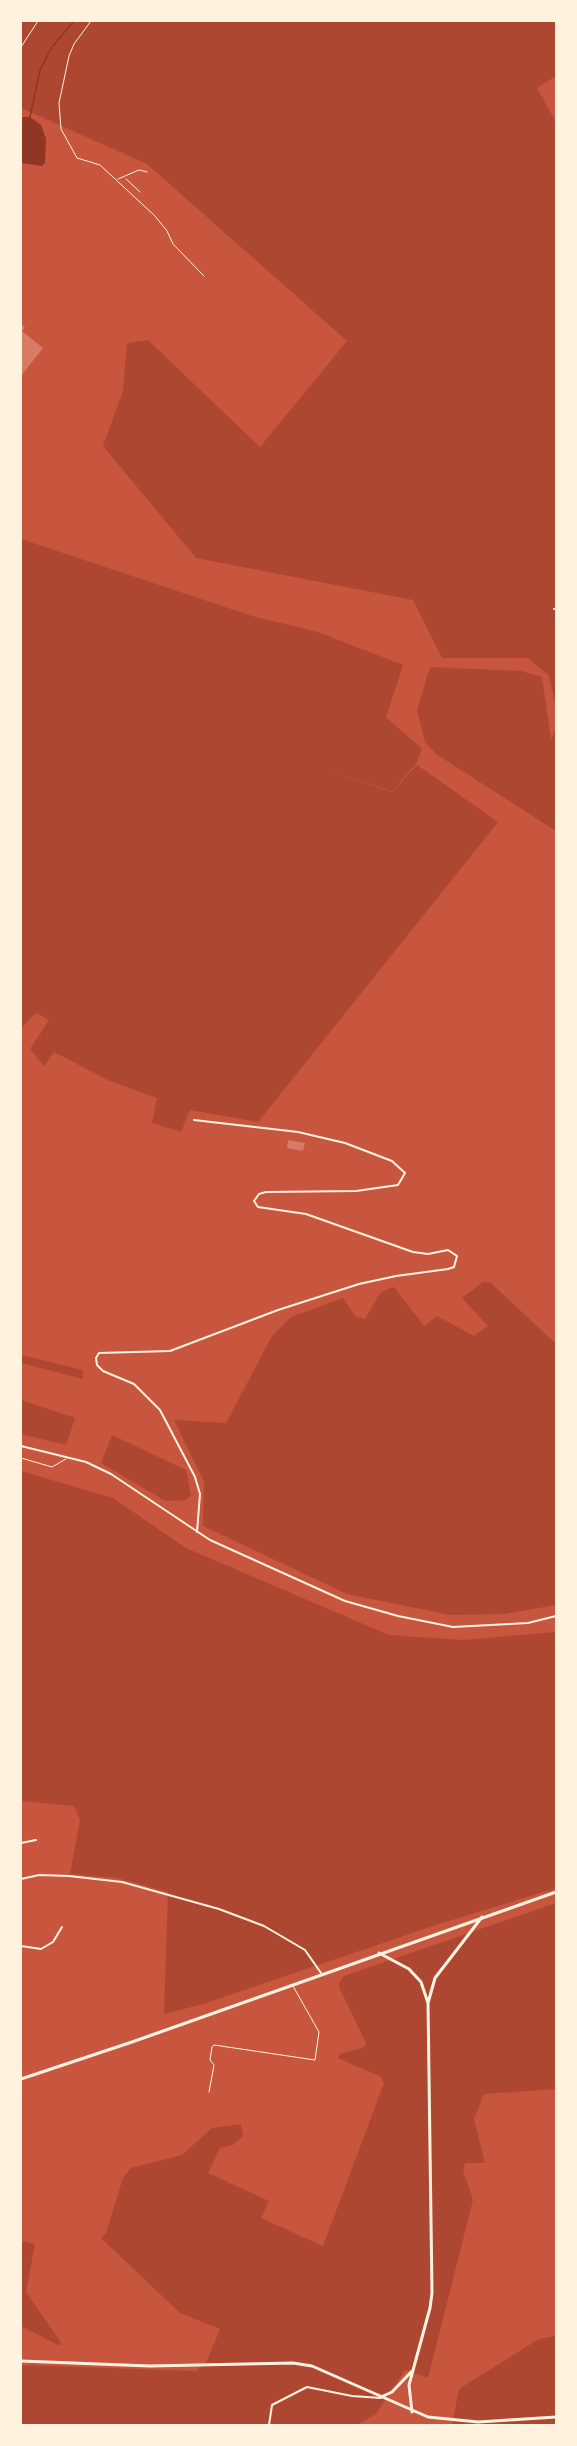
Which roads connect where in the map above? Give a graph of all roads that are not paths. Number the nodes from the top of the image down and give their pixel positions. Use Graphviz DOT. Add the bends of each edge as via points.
graph roads {
  1 [pos="91,21"];
  2 [pos="147,172"];
  3 [pos="125,178"];
  4 [pos="116,180"];
  5 [pos="140,192"];
  6 [pos="204,276"];
  7 [pos="194,1120"];
  8 [pos="21,1446"];
  9 [pos="67,1457"];
  10 [pos="21,1458"];
  11 [pos="197,1532"];
  12 [pos="556,1616"];
  13 [pos="36,1840"];
  14 [pos="21,1843"];
  15 [pos="21,1879"];
  16 [pos="556,1892"];
  17 [pos="483,1916"];
  18 [pos="62,1927"];
  19 [pos="21,1946"];
  20 [pos="379,1953"];
  21 [pos="321,1973"];
  22 [pos="292,1984"];
  23 [pos="428,2003"];
  24 [pos="21,2079"];
  25 [pos="209,2092"];
  26 [pos="21,2361"];
  27 [pos="413,2370"];
  28 [pos="381,2397"];
  29 [pos="412,2412"];
  30 [pos="556,2417"];
  31 [pos="268,2425"];
  1 -- 4 [label="lane" via="69,56 58,118 77,158 97,163"];
  2 -- 3 [label="lane" via="139,170"];
  3 -- 4 [label="lane"];
  3 -- 5 [label="lane"];
  4 -- 6 [label="lane" via="155,216 173,244"];
  7 -- 11 [label="street" via="298,1132 345,1143 392,1161 405,1173 398,1185 356,1191 266,1192 254,1202 258,1207 306,1215 413,1252 448,1250 457,1256 454,1266 448,1269 359,1284 170,1351 99,1353 97,1365 103,1371 134,1384 160,1410 195,1477 200,1494"];
  8 -- 9 [label="street"];
  9 -- 10 [label="lane" via="52,1467"];
  9 -- 11 [label="street" via="111,1474"];
  11 -- 12 [label="street" via="345,1601 398,1616 453,1627 528,1623"];
  13 -- 14 [label="street"];
  15 -- 21 [label="street" via="39,1875 122,1882 219,1910 264,1926 305,1950"];
  16 -- 17 [label="main road"];
  17 -- 20 [label="main road"];
  17 -- 23 [label="main road" via="435,1978"];
  18 -- 19 [label="street" via="53,1942 41,1949"];
  20 -- 21 [label="main road"];
  20 -- 23 [label="main road" via="409,1969 421,1982"];
  21 -- 22 [label="main road"];
  22 -- 24 [label="main road"];
  22 -- 25 [label="lane" via="319,2032 315,2060 214,2045"];
  23 -- 27 [label="main road" via="432,2293"];
  26 -- 28 [label="main road" via="150,2366 293,2363 312,2366"];
  27 -- 28 [label="main road" via="392,2392"];
  27 -- 29 [label="main road" via="409,2391"];
  28 -- 29 [label="main road"];
  28 -- 31 [label="street" via="307,2387 272,2405"];
  29 -- 30 [label="main road" via="478,2422"];
}
